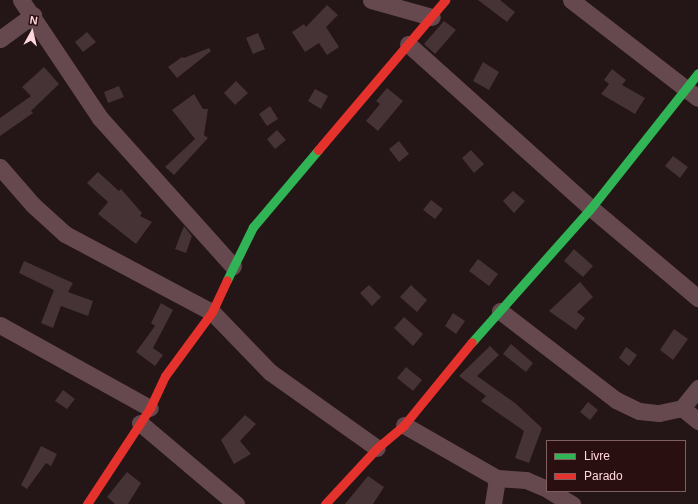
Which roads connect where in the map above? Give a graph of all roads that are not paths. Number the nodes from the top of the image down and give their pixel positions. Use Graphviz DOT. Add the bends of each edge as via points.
graph roads {
  1 [pos="21,0"];
  2 [pos="371,0"];
  3 [pos="445,0"];
  4 [pos="571,0"];
  5 [pos="33,15"];
  6 [pos="432,17"];
  7 [pos="0,39"];
  8 [pos="408,44"];
  9 [pos="698,73"];
  10 [pos="692,93"];
  11 [pos="0,167"];
  12 [pos="592,208"];
  13 [pos="233,266"];
  14 [pos="698,298"];
  15 [pos="500,311"];
  16 [pos="212,312"];
  17 [pos="0,325"];
  18 [pos="698,388"];
  19 [pos="150,408"];
  20 [pos="682,408"];
  21 [pos="698,421"];
  22 [pos="140,423"];
  23 [pos="404,425"];
  24 [pos="377,448"];
  25 [pos="497,478"];
  26 [pos="546,489"];
  27 [pos="552,492"];
  28 [pos="87,504"];
  29 [pos="236,504"];
  30 [pos="325,504"];
  31 [pos="492,504"];
  32 [pos="572,504"];
  1 -- 5 [label="street"];
  2 -- 6 [label="street"];
  3 -- 6 [label="street"];
  4 -- 10 [label="street"];
  5 -- 7 [label="street"];
  5 -- 13 [label="street" via="100,118"];
  6 -- 8 [label="street"];
  8 -- 12 [label="street"];
  8 -- 13 [label="street" via="257,222"];
  9 -- 10 [label="street"];
  10 -- 12 [label="street"];
  11 -- 16 [label="street" via="33,205 65,234"];
  12 -- 14 [label="street"];
  12 -- 15 [label="street"];
  13 -- 16 [label="street"];
  15 -- 20 [label="street" via="616,400 639,411 659,413"];
  15 -- 23 [label="street"];
  16 -- 19 [label="street" via="174,363"];
  16 -- 24 [label="street" via="270,372"];
  17 -- 19 [label="street"];
  18 -- 20 [label="street"];
  19 -- 22 [label="street"];
  20 -- 21 [label="street"];
  22 -- 28 [label="street"];
  22 -- 29 [label="street"];
  23 -- 24 [label="street"];
  23 -- 25 [label="street"];
  24 -- 30 [label="street"];
  25 -- 26 [label="street" via="526,480"];
  25 -- 31 [label="street"];
  27 -- 32 [label="street"];
}
